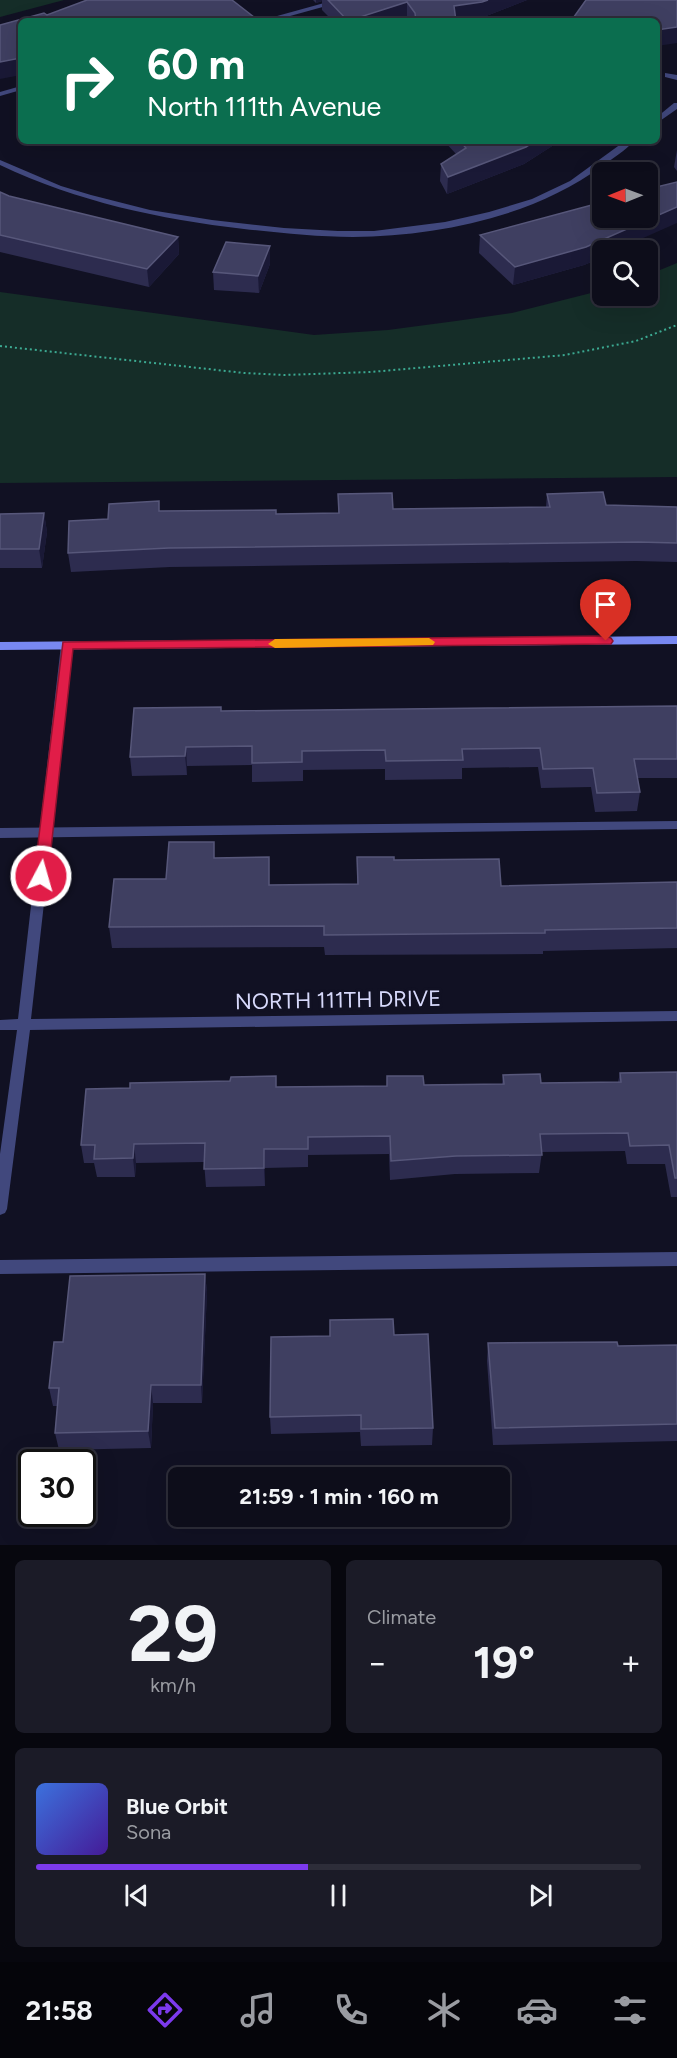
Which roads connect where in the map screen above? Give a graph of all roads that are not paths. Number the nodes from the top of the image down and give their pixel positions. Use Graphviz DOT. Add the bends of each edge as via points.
graph roads {
  1 [pos="344,0"];
  2 [pos="286,18"];
  3 [pos="668,75"];
  4 [pos="677,78"];
  5 [pos="18,88"];
  6 [pos="0,94"];
  7 [pos="677,105"];
  8 [pos="660,119"];
  9 [pos="626,144"];
  10 [pos="0,162"];
  11 [pos="677,640"];
  12 [pos="67,645"];
  13 [pos="0,646"];
  14 [pos="677,825"];
  15 [pos="0,833"];
  16 [pos="46,833"];
  17 [pos="677,1016"];
  18 [pos="0,1025"];
  19 [pos="24,1025"];
  20 [pos="0,1209"];
  21 [pos="677,1259"];
  22 [pos="0,1267"];
  1 -- 2 [label="street"];
  3 -- 4 [label="street"];
  5 -- 6 [label="street"];
  7 -- 8 [label="street"];
  9 -- 10 [label="street" via="588,173 535,200 462,220 353,234 198,222 120,206 35,180"];
  11 -- 12 [label="street"];
  12 -- 13 [label="street"];
  12 -- 16 [label="street"];
  14 -- 16 [label="street"];
  15 -- 16 [label="street"];
  16 -- 19 [label="street"];
  17 -- 19 [label="street, NORTH 111TH DRIVE"];
  18 -- 19 [label="street, NORTH 111TH DRIVE"];
  19 -- 20 [label="street"];
  21 -- 22 [label="street"];
}
